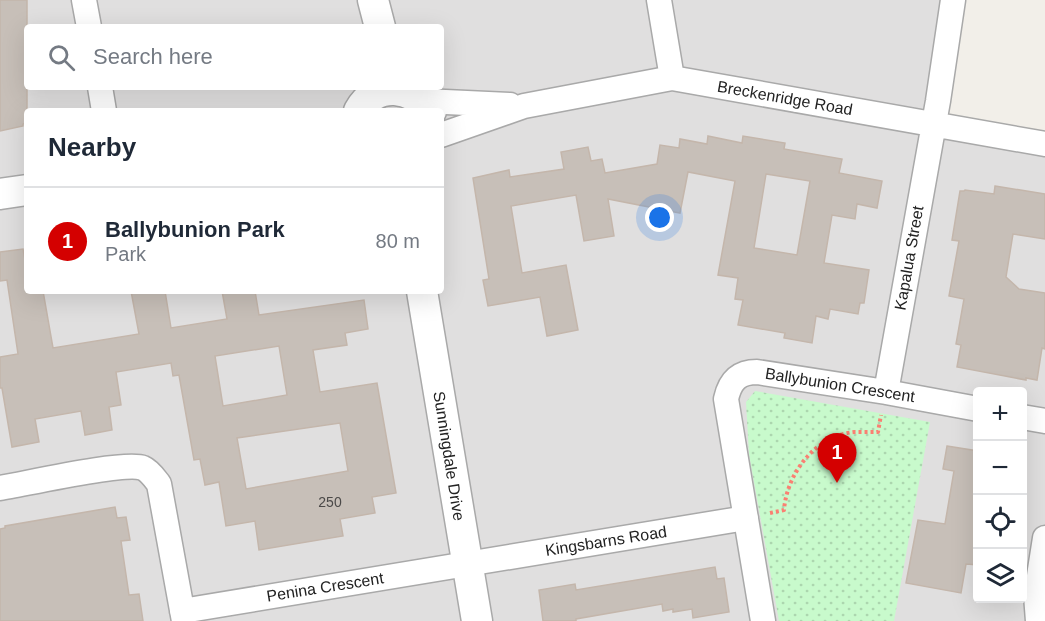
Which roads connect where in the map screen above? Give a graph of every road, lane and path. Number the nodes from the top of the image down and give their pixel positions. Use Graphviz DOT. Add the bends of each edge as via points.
graph roads {
  1 [pos="84,0"];
  2 [pos="659,0"];
  3 [pos="953,0"];
  4 [pos="88,24"];
  5 [pos="672,78"];
  6 [pos="100,90"];
  7 [pos="416,97"];
  8 [pos="365,99"];
  9 [pos="524,106"];
  10 [pos="104,108"];
  11 [pos="933,124"];
  12 [pos="444,134"];
  13 [pos="1045,144"];
  14 [pos="24,190"];
  15 [pos="0,194"];
  16 [pos="422,294"];
  17 [pos="886,392"];
  18 [pos="973,408"];
  19 [pos="1027,418"];
  20 [pos="1045,421"];
  21 [pos="0,488"];
  22 [pos="746,518"];
  23 [pos="1045,538"];
  24 [pos="467,564"];
  25 [pos="183,616"];
  26 [pos="477,621"];
  27 [pos="763,621"];
  28 [pos="1038,621"];
  1 -- 4 [label="street"];
  2 -- 5 [label="street"];
  3 -- 11 [label="street, Kapalua Street"];
  5 -- 9 [label="street, Breckenridge Road"];
  5 -- 11 [label="street, Breckenridge Road"];
  6 -- 10 [label="street"];
  7 -- 8 [label="street" via="385,91"];
  7 -- 9 [label="street, Breckenridge Road"];
  9 -- 12 [label="street, Breckenridge Road"];
  11 -- 13 [label="street, Breckenridge Road"];
  11 -- 17 [label="street, Kapalua Street"];
  14 -- 15 [label="street"];
  16 -- 24 [label="street, Sunningdale Drive"];
  17 -- 18 [label="street, Ballybunion Crescent"];
  17 -- 22 [label="path" via="878,432 852,432 833,438 798,466 784,510"];
  17 -- 22 [label="street, Ballybunion Crescent" via="757,372 747,372 732,381 726,399"];
  19 -- 20 [label="street"];
  21 -- 25 [label="street, Penina Crescent" via="105,469 144,468 159,484"];
  22 -- 24 [label="street, Kingsbarns Road"];
  22 -- 27 [label="street, Ballybunion Crescent"];
  23 -- 28 [label="street" via="1036,595"];
  24 -- 25 [label="street, Penina Crescent"];
  24 -- 26 [label="street, Sunningdale Drive"];
}
